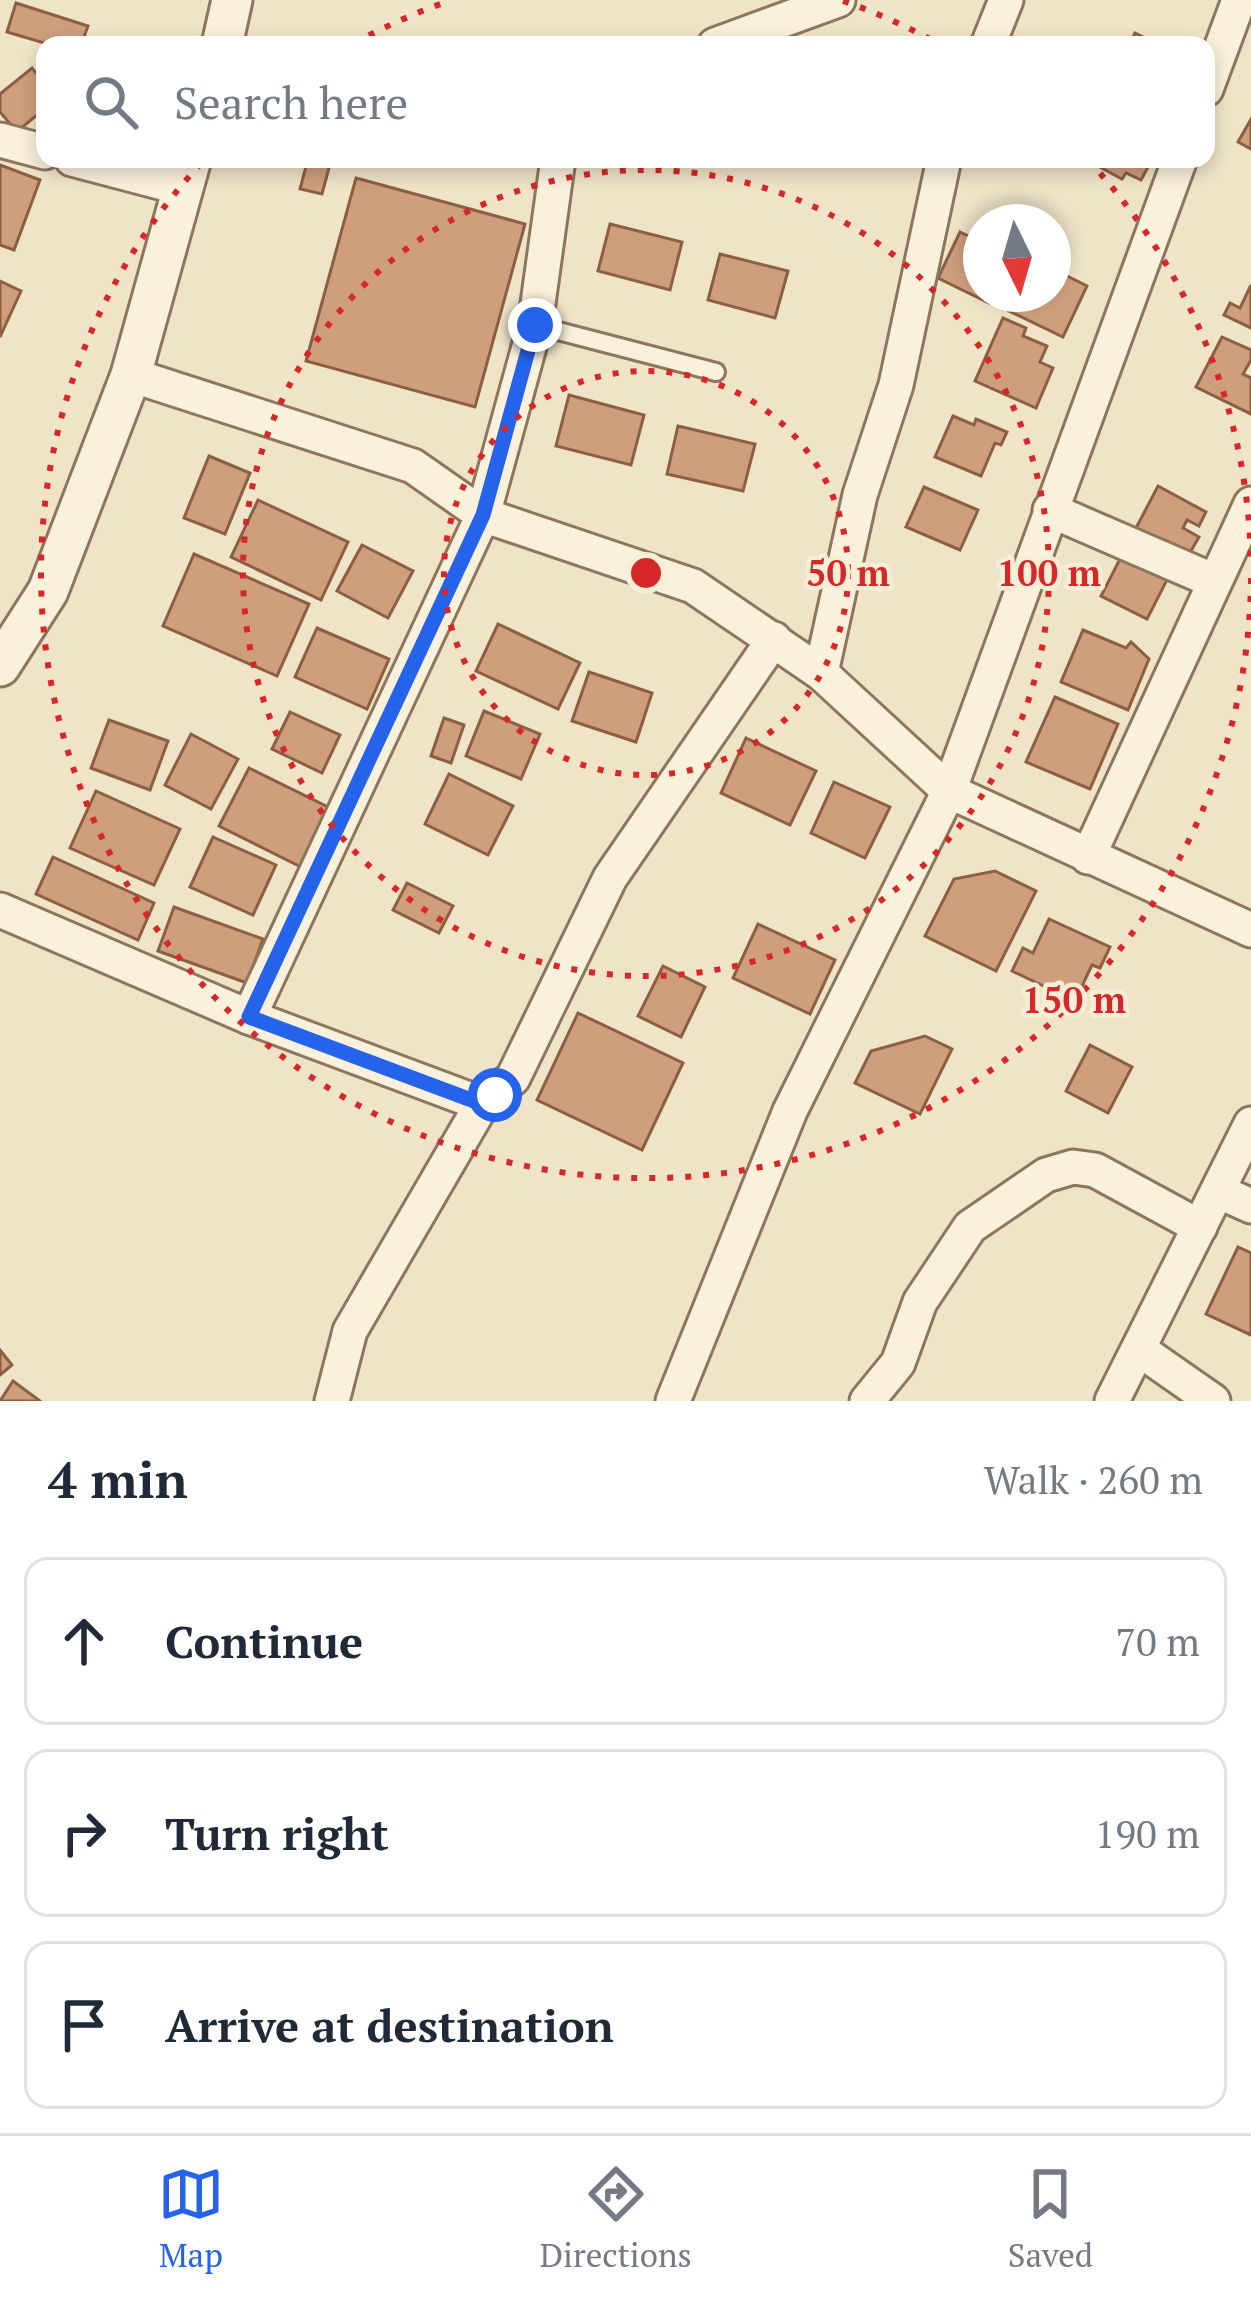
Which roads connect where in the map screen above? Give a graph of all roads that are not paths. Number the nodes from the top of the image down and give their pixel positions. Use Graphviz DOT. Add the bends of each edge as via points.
graph roads {
  1 [pos="232,0"];
  2 [pos="838,0"];
  3 [pos="1006,0"];
  4 [pos="1239,0"];
  5 [pos="224,36"];
  6 [pos="740,36"];
  7 [pos="992,36"];
  8 [pos="1215,65"];
  9 [pos="0,140"];
  10 [pos="36,150"];
  11 [pos="140,168"];
  12 [pos="558,168"];
  13 [pos="942,168"];
  14 [pos="1177,168"];
  15 [pos="186,174"];
  16 [pos="535,325"];
  17 [pos="716,372"];
  18 [pos="131,375"];
  19 [pos="1251,504"];
  20 [pos="1050,510"];
  21 [pos="483,515"];
  22 [pos="1214,581"];
  23 [pos="774,639"];
  24 [pos="0,666"];
  25 [pos="821,673"];
  26 [pos="949,791"];
  27 [pos="1088,857"];
  28 [pos="0,910"];
  29 [pos="1251,930"];
  30 [pos="249,1017"];
  31 [pos="482,1104"];
  32 [pos="1251,1124"];
  33 [pos="1218,1191"];
  34 [pos="1251,1206"];
  35 [pos="1200,1227"];
  36 [pos="1140,1350"];
  37 [pos="332,1401"];
  38 [pos="673,1401"];
  39 [pos="867,1401"];
  40 [pos="1112,1401"];
  41 [pos="1213,1401"];
  1 -- 5 [label="street"];
  2 -- 6 [label="street"];
  3 -- 7 [label="street"];
  4 -- 8 [label="street"];
  9 -- 10 [label="street"];
  11 -- 15 [label="street"];
  12 -- 16 [label="street"];
  13 -- 25 [label="street" via="896,386 860,494"];
  14 -- 20 [label="street"];
  15 -- 18 [label="street"];
  16 -- 17 [label="lane"];
  16 -- 21 [label="street"];
  18 -- 21 [label="street" via="413,466"];
  18 -- 24 [label="street" via="48,591"];
  19 -- 22 [label="street"];
  20 -- 22 [label="street"];
  20 -- 26 [label="street"];
  21 -- 23 [label="street" via="693,586"];
  21 -- 30 [label="street"];
  22 -- 27 [label="street"];
  23 -- 25 [label="street"];
  23 -- 31 [label="street" via="610,878 514,1078"];
  25 -- 26 [label="street"];
  26 -- 27 [label="street"];
  26 -- 38 [label="street" via="790,1111"];
  27 -- 29 [label="street"];
  28 -- 30 [label="street"];
  30 -- 31 [label="street"];
  31 -- 37 [label="street" via="350,1330"];
  32 -- 33 [label="street"];
  33 -- 34 [label="street"];
  33 -- 35 [label="street"];
  35 -- 36 [label="street"];
  35 -- 39 [label="street" via="1095,1170 1046,1175 970,1227 920,1302 898,1363"];
  36 -- 40 [label="street"];
  36 -- 41 [label="street"];
}
